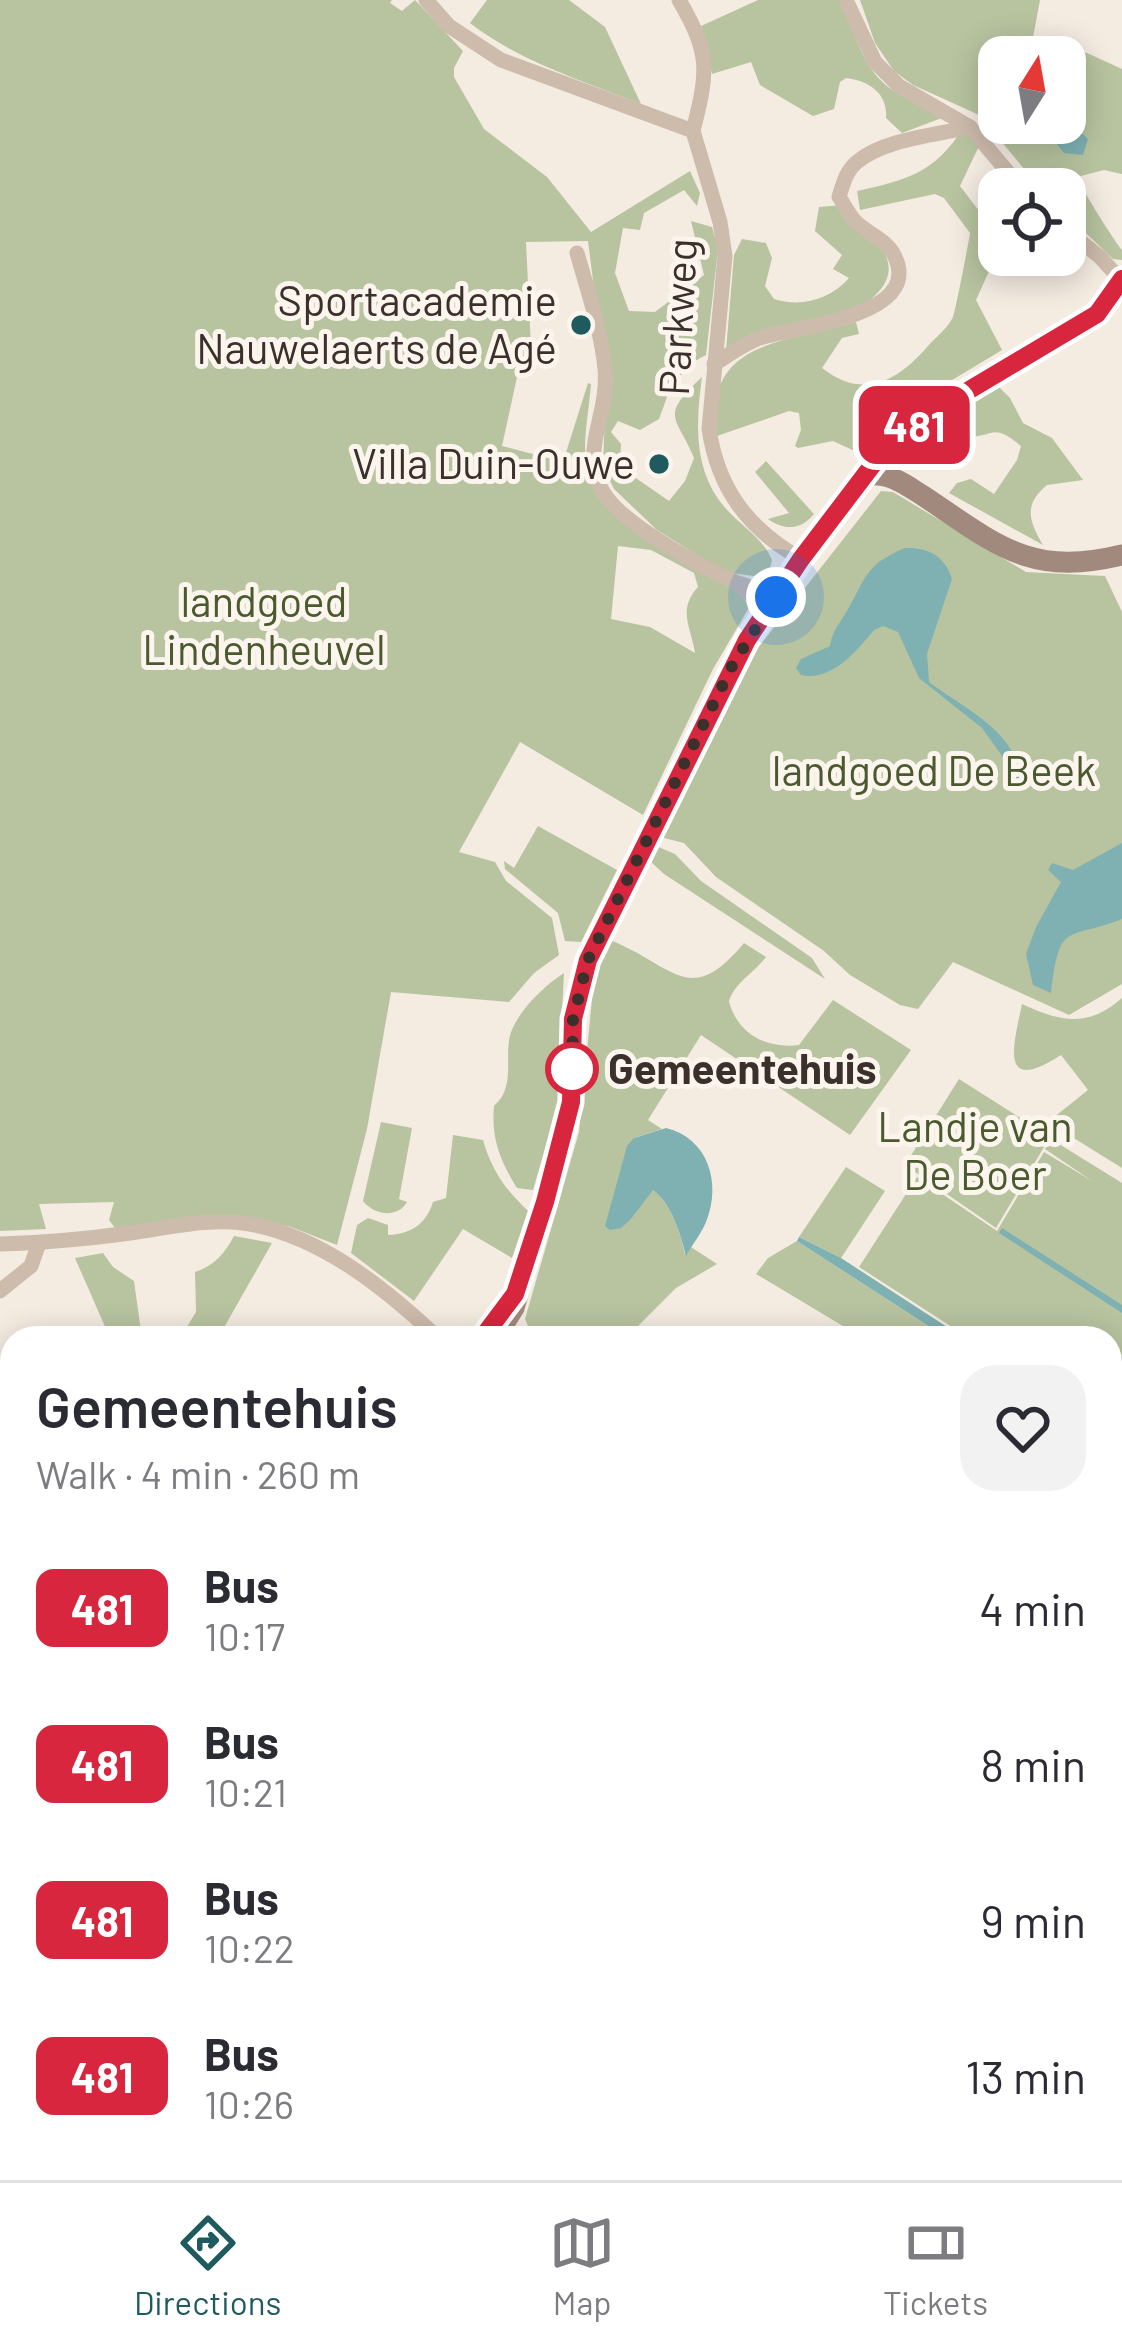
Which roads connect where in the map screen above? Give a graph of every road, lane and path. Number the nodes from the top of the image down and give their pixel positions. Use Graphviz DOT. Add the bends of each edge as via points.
graph roads {
  1 [pos="426,0"];
  2 [pos="679,0"];
  3 [pos="846,0"];
  4 [pos="970,127"];
  5 [pos="693,131"];
  6 [pos="1004,168"];
  7 [pos="1086,246"];
  8 [pos="577,253"];
  9 [pos="1121,279"];
  10 [pos="714,364"];
  11 [pos="867,475"];
  12 [pos="1122,555"];
  13 [pos="801,559"];
  14 [pos="771,603"];
  15 [pos="39,1243"];
  16 [pos="0,1244"];
  17 [pos="0,1291"];
  18 [pos="425,1326"];
  19 [pos="499,1326"];
  1 -- 5 [label="street" via="501,60"];
  2 -- 5 [label="street" via="698,34 707,76"];
  3 -- 4 [label="street" via="886,75"];
  4 -- 6 [label="street"];
  4 -- 10 [label="street" via="884,148 845,175 839,196 898,262 900,279 888,298 757,338"];
  5 -- 10 [label="street, Parkweg" via="725,256"];
  7 -- 9 [label="street"];
  8 -- 14 [label="street" via="606,378 592,468 597,481 630,518 749,597"];
  9 -- 11 [label="street" via="1097,314 924,417 887,446"];
  10 -- 13 [label="street, Parkweg" via="709,429 718,474 744,515"];
  11 -- 12 [label="street" via="895,477 1026,558 1073,564"];
  11 -- 13 [label="street"];
  13 -- 14 [label="street"];
  14 -- 19 [label="street" via="722,685 588,960 573,1019 567,1123"];
  15 -- 16 [label="street"];
  15 -- 17 [label="street" via="31,1266"];
  15 -- 18 [label="street" via="248,1223 339,1260"];
}
